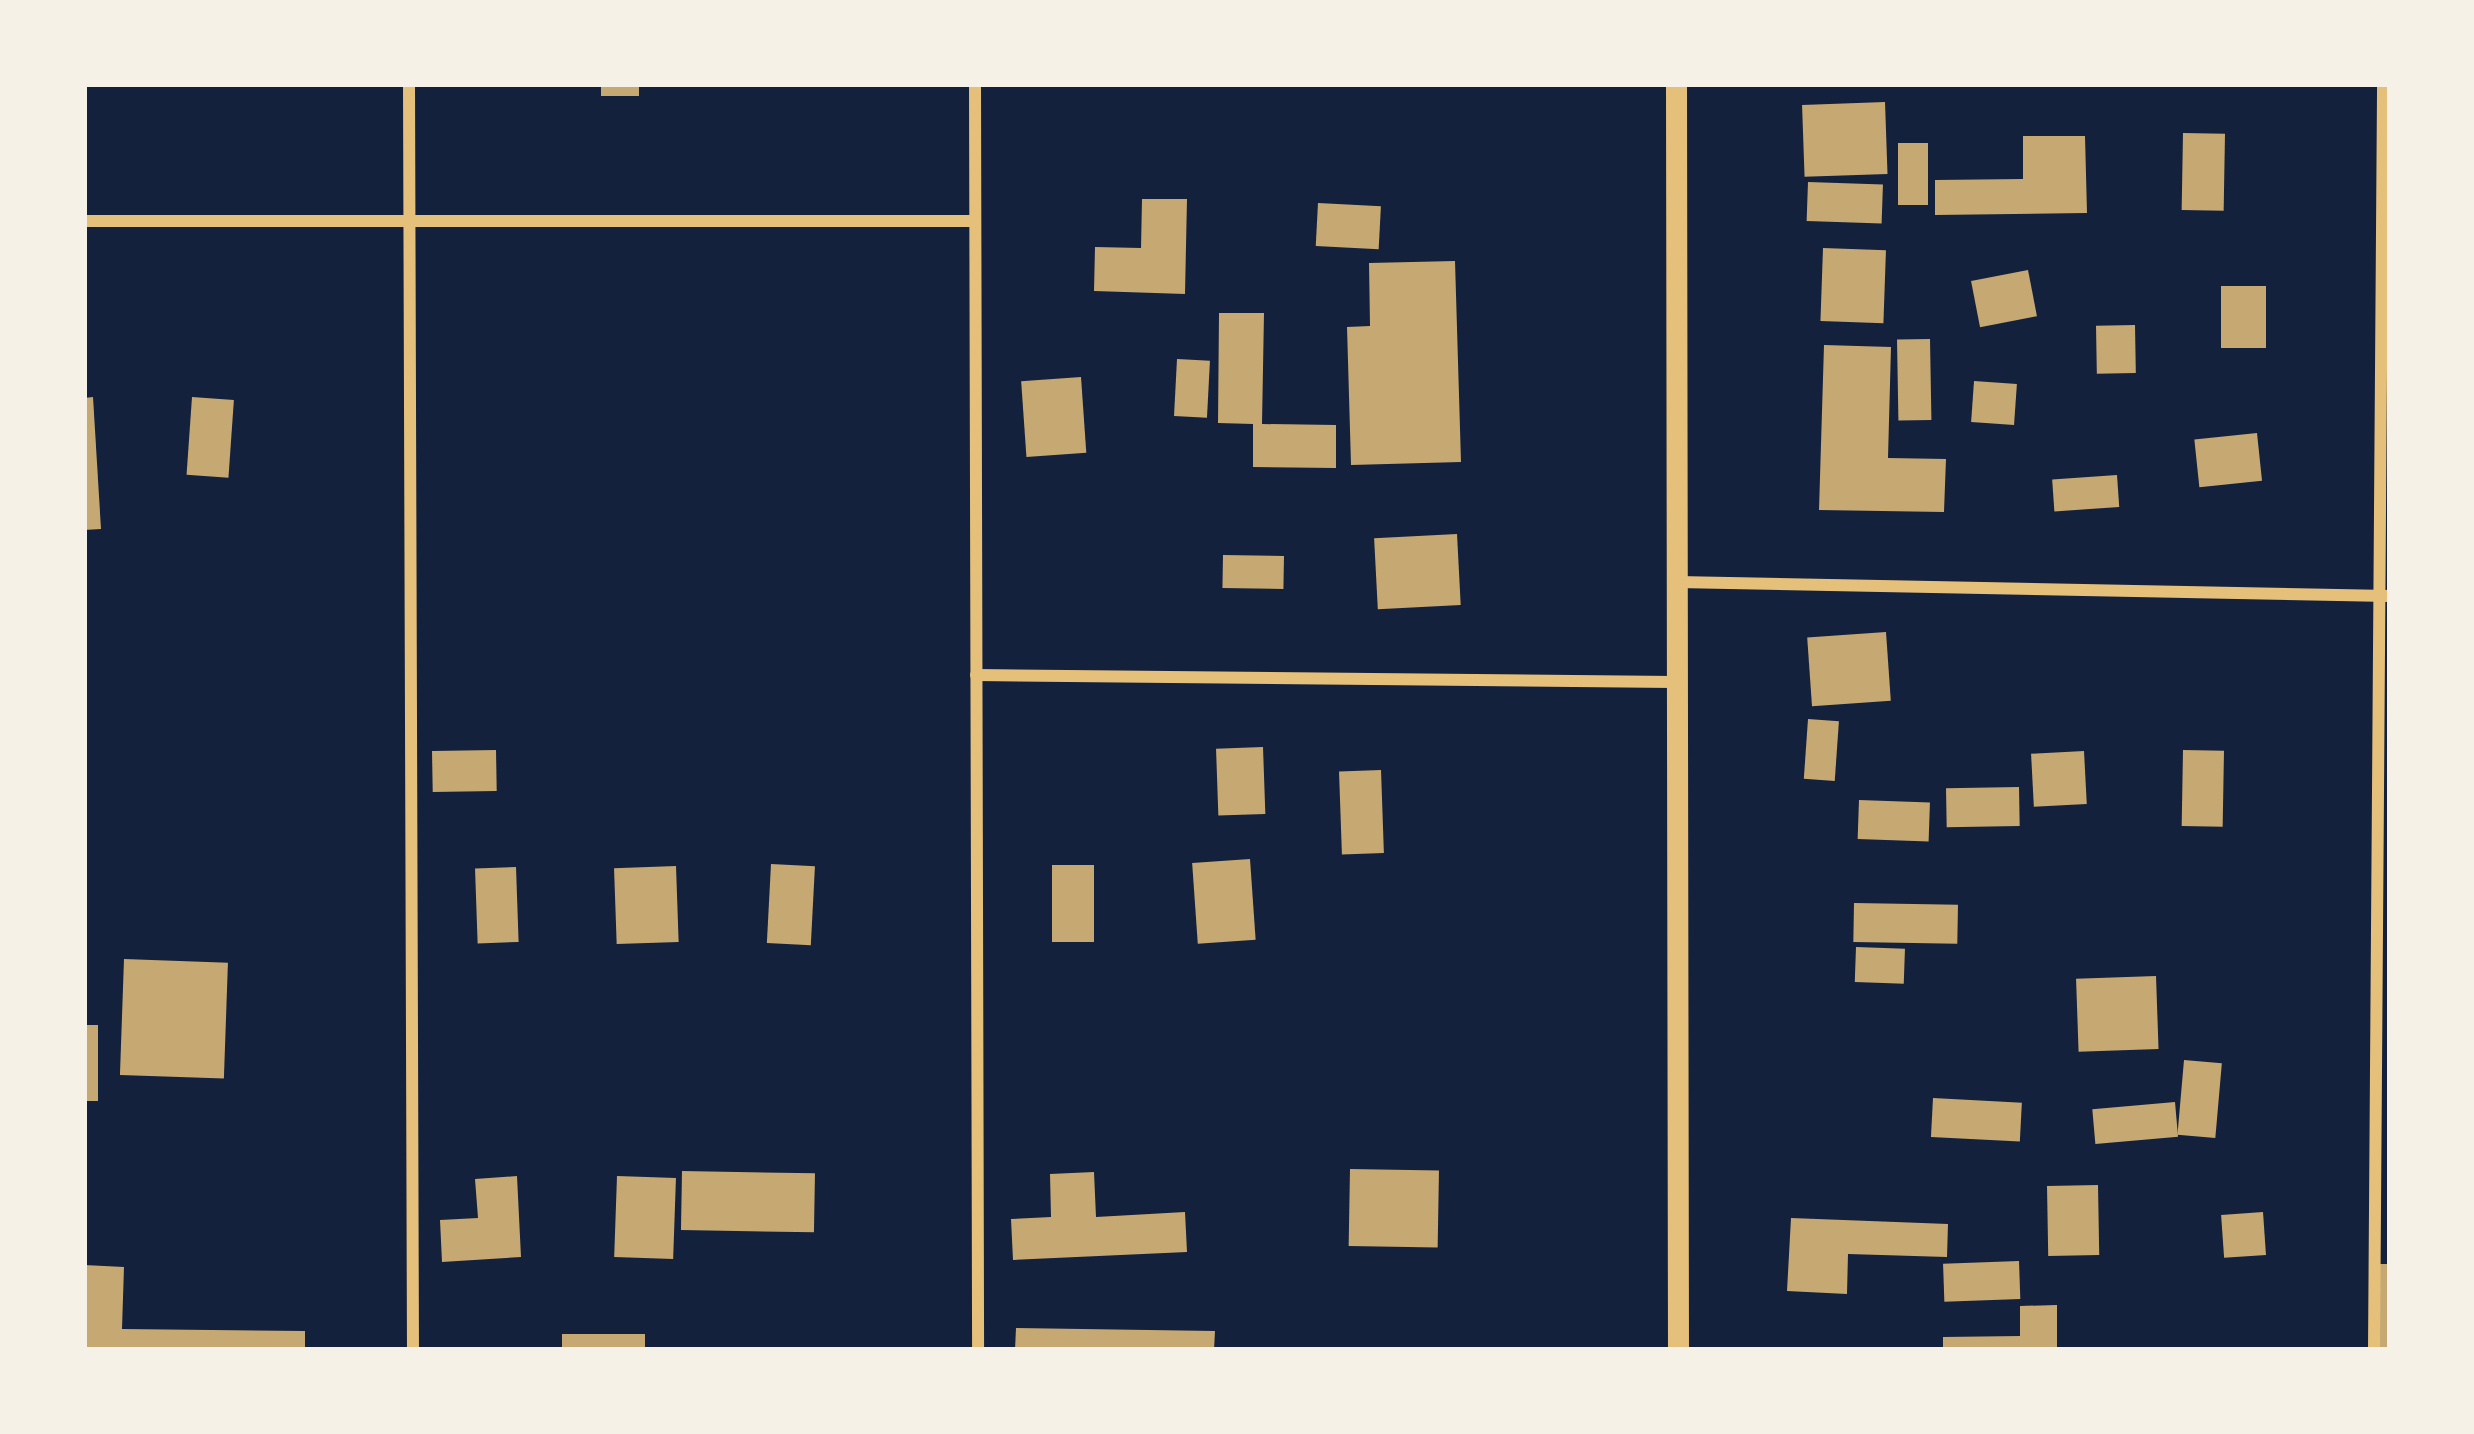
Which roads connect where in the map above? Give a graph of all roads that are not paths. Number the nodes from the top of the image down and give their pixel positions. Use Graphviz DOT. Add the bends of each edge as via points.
graph roads {
  1 [pos="409,84"];
  2 [pos="975,84"];
  3 [pos="1676,84"];
  4 [pos="2383,84"];
  5 [pos="84,221"];
  6 [pos="410,221"];
  7 [pos="975,221"];
  8 [pos="1677,581"];
  9 [pos="2387,596"];
  10 [pos="976,675"];
  11 [pos="1674,682"];
  12 [pos="413,1350"];
  13 [pos="978,1350"];
  14 [pos="1678,1350"];
  15 [pos="2374,1350"];
  1 -- 6 [label="street"];
  2 -- 7 [label="street"];
  3 -- 8 [label="street"];
  4 -- 9 [label="street"];
  5 -- 6 [label="street"];
  6 -- 7 [label="street"];
  6 -- 12 [label="street"];
  7 -- 10 [label="street"];
  8 -- 9 [label="street"];
  8 -- 11 [label="street"];
  9 -- 15 [label="street"];
  10 -- 11 [label="street"];
  10 -- 13 [label="street"];
  11 -- 14 [label="street"];
}
